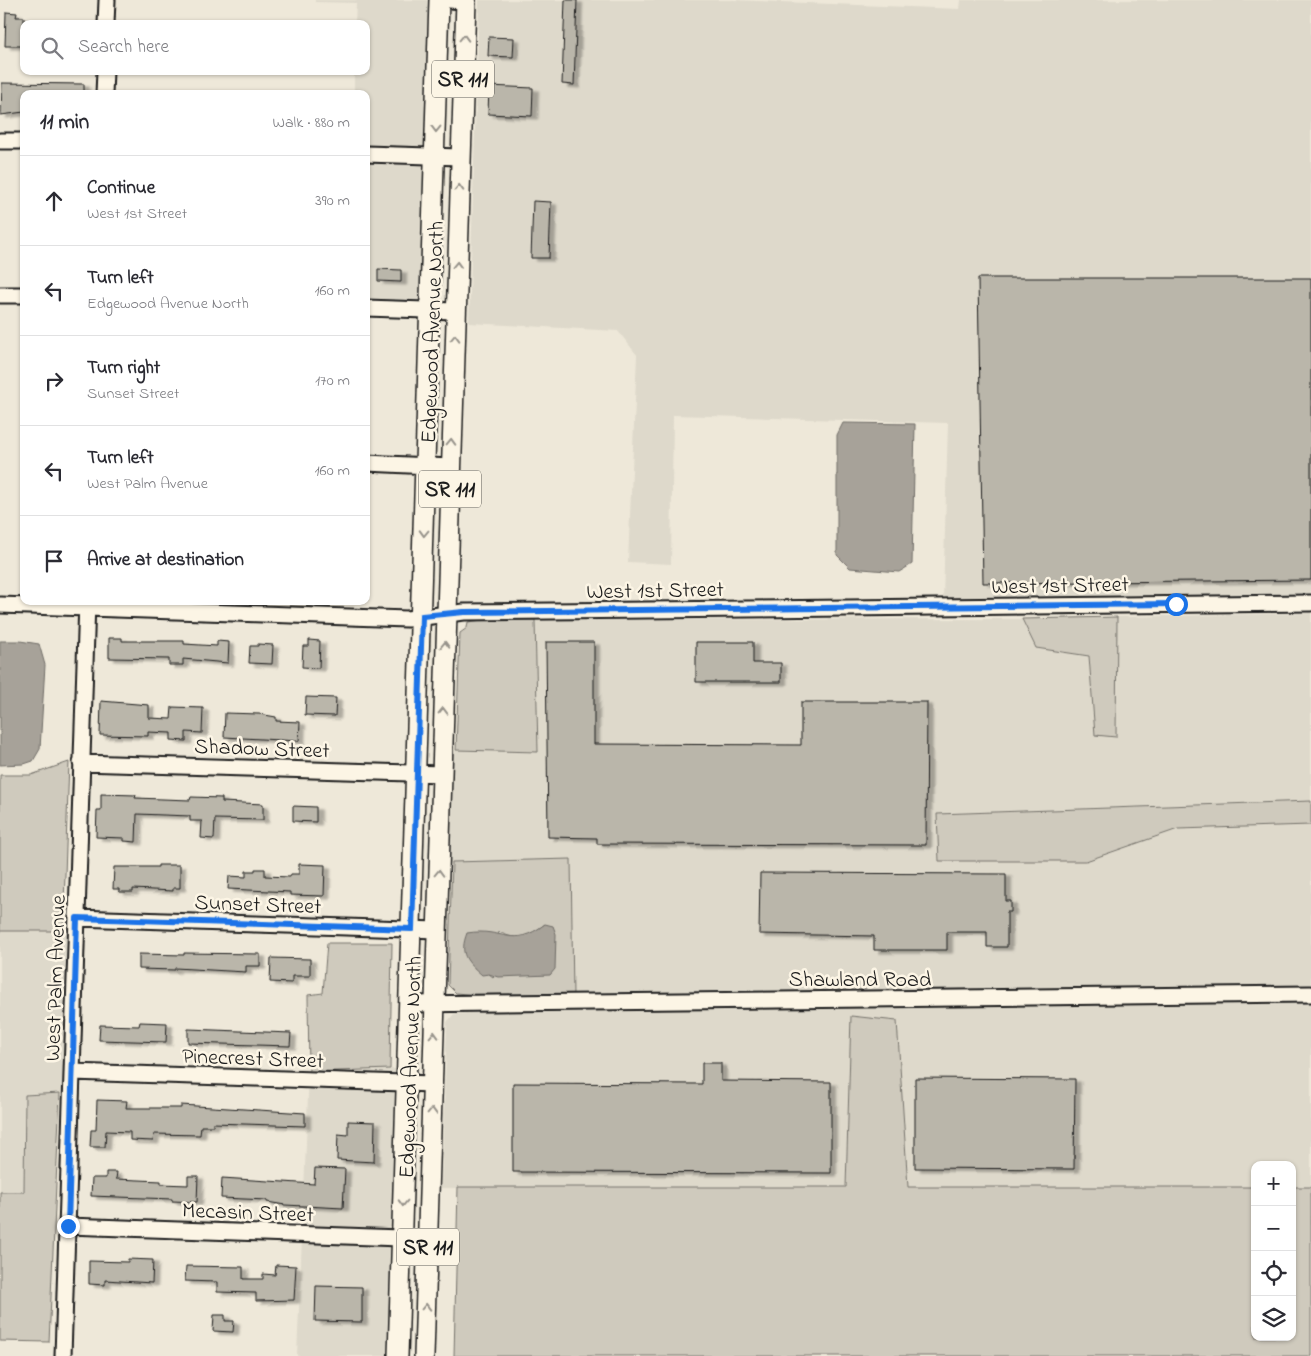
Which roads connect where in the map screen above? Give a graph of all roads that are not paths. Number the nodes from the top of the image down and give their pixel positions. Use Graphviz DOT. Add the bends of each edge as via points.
graph roads {
  1 [pos="107,0"];
  2 [pos="439,0"];
  3 [pos="460,0"];
  4 [pos="106,20"];
  5 [pos="105,75"];
  6 [pos="104,90"];
  7 [pos="0,141"];
  8 [pos="20,142"];
  9 [pos="370,154"];
  10 [pos="435,156"];
  11 [pos="460,157"];
  12 [pos="0,295"];
  13 [pos="20,296"];
  14 [pos="370,308"];
  15 [pos="431,310"];
  16 [pos="456,311"];
  17 [pos="370,463"];
  18 [pos="426,466"];
  19 [pos="451,466"];
  20 [pos="1311,603"];
  21 [pos="0,605"];
  22 [pos="87,605"];
  23 [pos="446,613"];
  24 [pos="422,616"];
  25 [pos="81,763"];
  26 [pos="417,774"];
  27 [pos="442,774"];
  28 [pos="77,918"];
  29 [pos="412,929"];
  30 [pos="437,930"];
  31 [pos="1311,994"];
  32 [pos="435,1003"];
  33 [pos="409,1004"];
  34 [pos="72,1072"];
  35 [pos="407,1084"];
  36 [pos="433,1084"];
  37 [pos="68,1226"];
  38 [pos="402,1238"];
  39 [pos="428,1239"];
  40 [pos="63,1356"];
  41 [pos="398,1356"];
  42 [pos="424,1356"];
  1 -- 4 [label="street"];
  2 -- 10 [label="main road, Edgewood Avenue North / SR 111, one-way"];
  11 -- 3 [label="main road, Edgewood Avenue North / SR 111, one-way"];
  5 -- 6 [label="street"];
  7 -- 8 [label="street"];
  9 -- 10 [label="street"];
  10 -- 11 [label="street"];
  10 -- 15 [label="main road, Edgewood Avenue North / SR 111"];
  16 -- 11 [label="main road, Edgewood Avenue North / SR 111, one-way"];
  12 -- 13 [label="street"];
  14 -- 15 [label="street"];
  15 -- 16 [label="street"];
  15 -- 18 [label="main road, Edgewood Avenue North / SR 111"];
  19 -- 16 [label="main road, Edgewood Avenue North / SR 111, one-way"];
  17 -- 18 [label="street"];
  18 -- 19 [label="street"];
  18 -- 24 [label="main road, Edgewood Avenue North / SR 111, one-way"];
  19 -- 23 [label="main road, Edgewood Avenue North / SR 111"];
  20 -- 23 [label="street, West 1st Street"];
  21 -- 22 [label="street, West 1st Street"];
  22 -- 24 [label="street, West 1st Street" via="407,619"];
  22 -- 25 [label="street, West Palm Avenue"];
  23 -- 24 [label="street, West 1st Street"];
  27 -- 23 [label="main road, Edgewood Avenue North / SR 111, one-way"];
  24 -- 26 [label="main road, Edgewood Avenue North / SR 111"];
  25 -- 26 [label="street, Shadow Street"];
  25 -- 28 [label="street, West Palm Avenue"];
  26 -- 27 [label="street, Shadow Street"];
  26 -- 29 [label="main road, Edgewood Avenue North / SR 111"];
  30 -- 27 [label="main road, Edgewood Avenue North / SR 111, one-way"];
  28 -- 29 [label="street, Sunset Street"];
  28 -- 34 [label="street, West Palm Avenue"];
  29 -- 30 [label="street, Sunset Street"];
  29 -- 33 [label="main road, Edgewood Avenue North / SR 111"];
  30 -- 32 [label="main road, Edgewood Avenue North / SR 111"];
  31 -- 32 [label="street, Shawland Road"];
  32 -- 33 [label="street, Shawland Road"];
  36 -- 32 [label="main road, Edgewood Avenue North / SR 111, one-way"];
  33 -- 35 [label="main road, Edgewood Avenue North / SR 111"];
  34 -- 35 [label="street, Pinecrest Street"];
  34 -- 37 [label="street, West Palm Avenue"];
  35 -- 36 [label="street, Pinecrest Street"];
  35 -- 38 [label="main road, Edgewood Avenue North / SR 111, one-way"];
  39 -- 36 [label="main road, Edgewood Avenue North / SR 111, one-way"];
  37 -- 38 [label="street, Mecasin Street"];
  37 -- 40 [label="street, West Palm Avenue"];
  38 -- 39 [label="street, Mecasin Street"];
  38 -- 41 [label="main road, Edgewood Avenue North / SR 111"];
  42 -- 39 [label="main road, Edgewood Avenue North / SR 111, one-way"];
}
